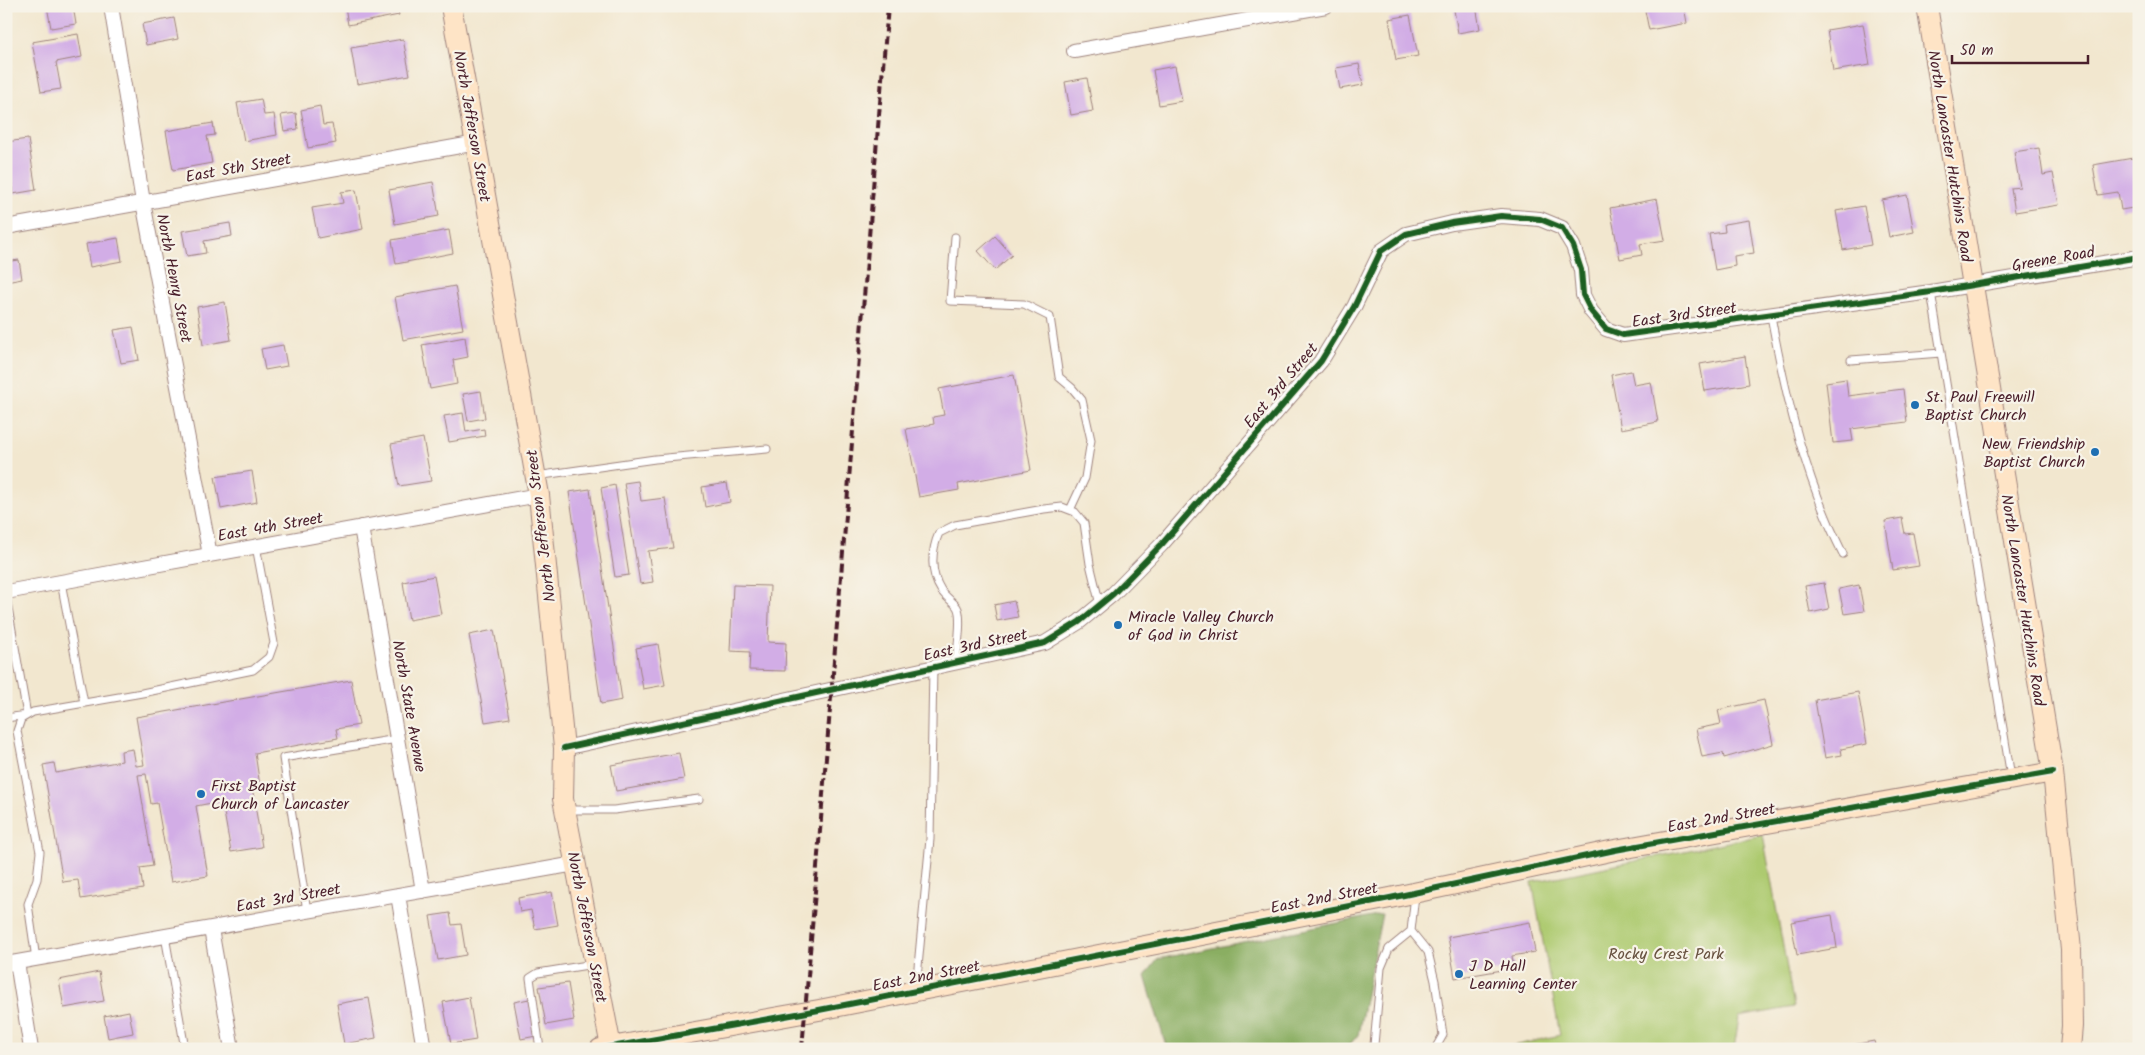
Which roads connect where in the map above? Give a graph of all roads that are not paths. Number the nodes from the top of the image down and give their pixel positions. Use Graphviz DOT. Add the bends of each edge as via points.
graph roads {
  1 [pos="111,6"];
  2 [pos="451,6"];
  3 [pos="1326,6"];
  4 [pos="1927,6"];
  5 [pos="1074,51"];
  6 [pos="477,143"];
  7 [pos="143,202"];
  8 [pos="6,227"];
  9 [pos="955,237"];
  10 [pos="2139,257"];
  11 [pos="1972,286"];
  12 [pos="1931,292"];
  13 [pos="1771,316"];
  14 [pos="1941,353"];
  15 [pos="1851,360"];
  16 [pos="767,449"];
  17 [pos="537,485"];
  18 [pos="1070,510"];
  19 [pos="361,527"];
  20 [pos="256,546"];
  21 [pos="1843,554"];
  22 [pos="210,555"];
  23 [pos="61,582"];
  24 [pos="6,592"];
  25 [pos="6,596"];
  26 [pos="1100,605"];
  27 [pos="956,662"];
  28 [pos="933,667"];
  29 [pos="84,703"];
  30 [pos="27,715"];
  31 [pos="6,718"];
  32 [pos="398,739"];
  33 [pos="564,748"];
  34 [pos="2053,772"];
  35 [pos="2012,779"];
  36 [pos="699,799"];
  37 [pos="565,810"];
  38 [pos="575,864"];
  39 [pos="424,891"];
  40 [pos="1415,893"];
  41 [pos="398,895"];
  42 [pos="307,911"];
  43 [pos="211,929"];
  44 [pos="1411,931"];
  45 [pos="165,936"];
  46 [pos="36,958"];
  47 [pos="11,963"];
  48 [pos="595,964"];
  49 [pos="916,991"];
  50 [pos="608,1048"];
  51 [pos="31,1049"];
  52 [pos="184,1049"];
  53 [pos="232,1049"];
  54 [pos="424,1049"];
  55 [pos="540,1049"];
  56 [pos="1377,1049"];
  57 [pos="1435,1049"];
  58 [pos="2070,1049"];
  1 -- 7 [label="street, North Henry Street"];
  2 -- 6 [label="street, North Jefferson Street"];
  3 -- 5 [label="street"];
  4 -- 11 [label="street, North Lancaster Hutchins Road"];
  6 -- 7 [label="street, East 5th Street"];
  6 -- 17 [label="street, North Jefferson Street"];
  7 -- 8 [label="street, East 5th Street"];
  7 -- 22 [label="street, North Henry Street"];
  9 -- 18 [label="lane" via="950,301 1024,304 1050,317 1059,377 1082,400 1091,440 1085,478"];
  10 -- 11 [label="street, Greene Road"];
  11 -- 12 [label="street, East 3rd Street"];
  11 -- 34 [label="street, North Lancaster Hutchins Road"];
  12 -- 13 [label="street, East 3rd Street"];
  12 -- 14 [label="lane"];
  13 -- 21 [label="lane" via="1782,375 1807,467"];
  13 -- 26 [label="street, East 3rd Street" via="1623,336 1606,329 1591,311 1583,295 1573,246 1562,228 1540,219 1501,216 1452,222 1406,234 1381,251 1354,307 1321,361 1162,544"];
  14 -- 15 [label="lane"];
  14 -- 35 [label="lane"];
  16 -- 17 [label="lane" via="655,459"];
  17 -- 19 [label="street, East 4th Street"];
  17 -- 33 [label="street, North Jefferson Street"];
  18 -- 26 [label="lane" via="1084,523"];
  18 -- 27 [label="lane" via="1062,507 1044,509 955,526 939,533 932,547 933,565 940,589 957,607"];
  19 -- 20 [label="street, East 4th Street"];
  19 -- 32 [label="street, North State Avenue"];
  20 -- 22 [label="street, East 4th Street"];
  20 -- 29 [label="lane" via="274,643 269,657 253,670"];
  22 -- 23 [label="street, East 4th Street"];
  23 -- 24 [label="street, East 4th Street"];
  23 -- 29 [label="lane"];
  25 -- 30 [label="lane"];
  26 -- 27 [label="street, East 3rd Street" via="1045,643"];
  27 -- 28 [label="street, East 3rd Street"];
  28 -- 33 [label="street, East 3rd Street"];
  28 -- 49 [label="lane" via="930,838"];
  29 -- 30 [label="lane"];
  30 -- 31 [label="lane"];
  30 -- 46 [label="lane" via="21,719 17,731 40,852 37,879 28,904"];
  32 -- 39 [label="street, North State Avenue"];
  32 -- 42 [label="lane" via="283,758"];
  33 -- 37 [label="street, North Jefferson Street"];
  34 -- 35 [label="street, East 2nd Street"];
  34 -- 58 [label="street, North Lancaster Hutchins Road" via="2071,950"];
  35 -- 40 [label="street, East 2nd Street" via="1615,850"];
  36 -- 37 [label="lane" via="614,810"];
  37 -- 38 [label="street, North Jefferson Street"];
  38 -- 39 [label="street, East 3rd Street"];
  38 -- 48 [label="street, North Jefferson Street"];
  39 -- 41 [label="street, East 3rd Street"];
  40 -- 44 [label="lane"];
  40 -- 49 [label="street, East 2nd Street"];
  41 -- 42 [label="street, East 3rd Street"];
  41 -- 54 [label="street"];
  42 -- 43 [label="street, East 3rd Street"];
  43 -- 45 [label="street, East 3rd Street"];
  43 -- 53 [label="street"];
  44 -- 56 [label="lane" via="1389,949 1381,968 1374,1045"];
  44 -- 57 [label="lane" via="1428,952 1436,982 1443,1035"];
  45 -- 46 [label="street, East 3rd Street"];
  45 -- 52 [label="lane"];
  46 -- 47 [label="street, East 3rd Street"];
  47 -- 51 [label="street"];
  48 -- 50 [label="street, North Jefferson Street"];
  48 -- 55 [label="lane" via="538,973 530,978"];
  49 -- 50 [label="street, East 2nd Street"];
}
